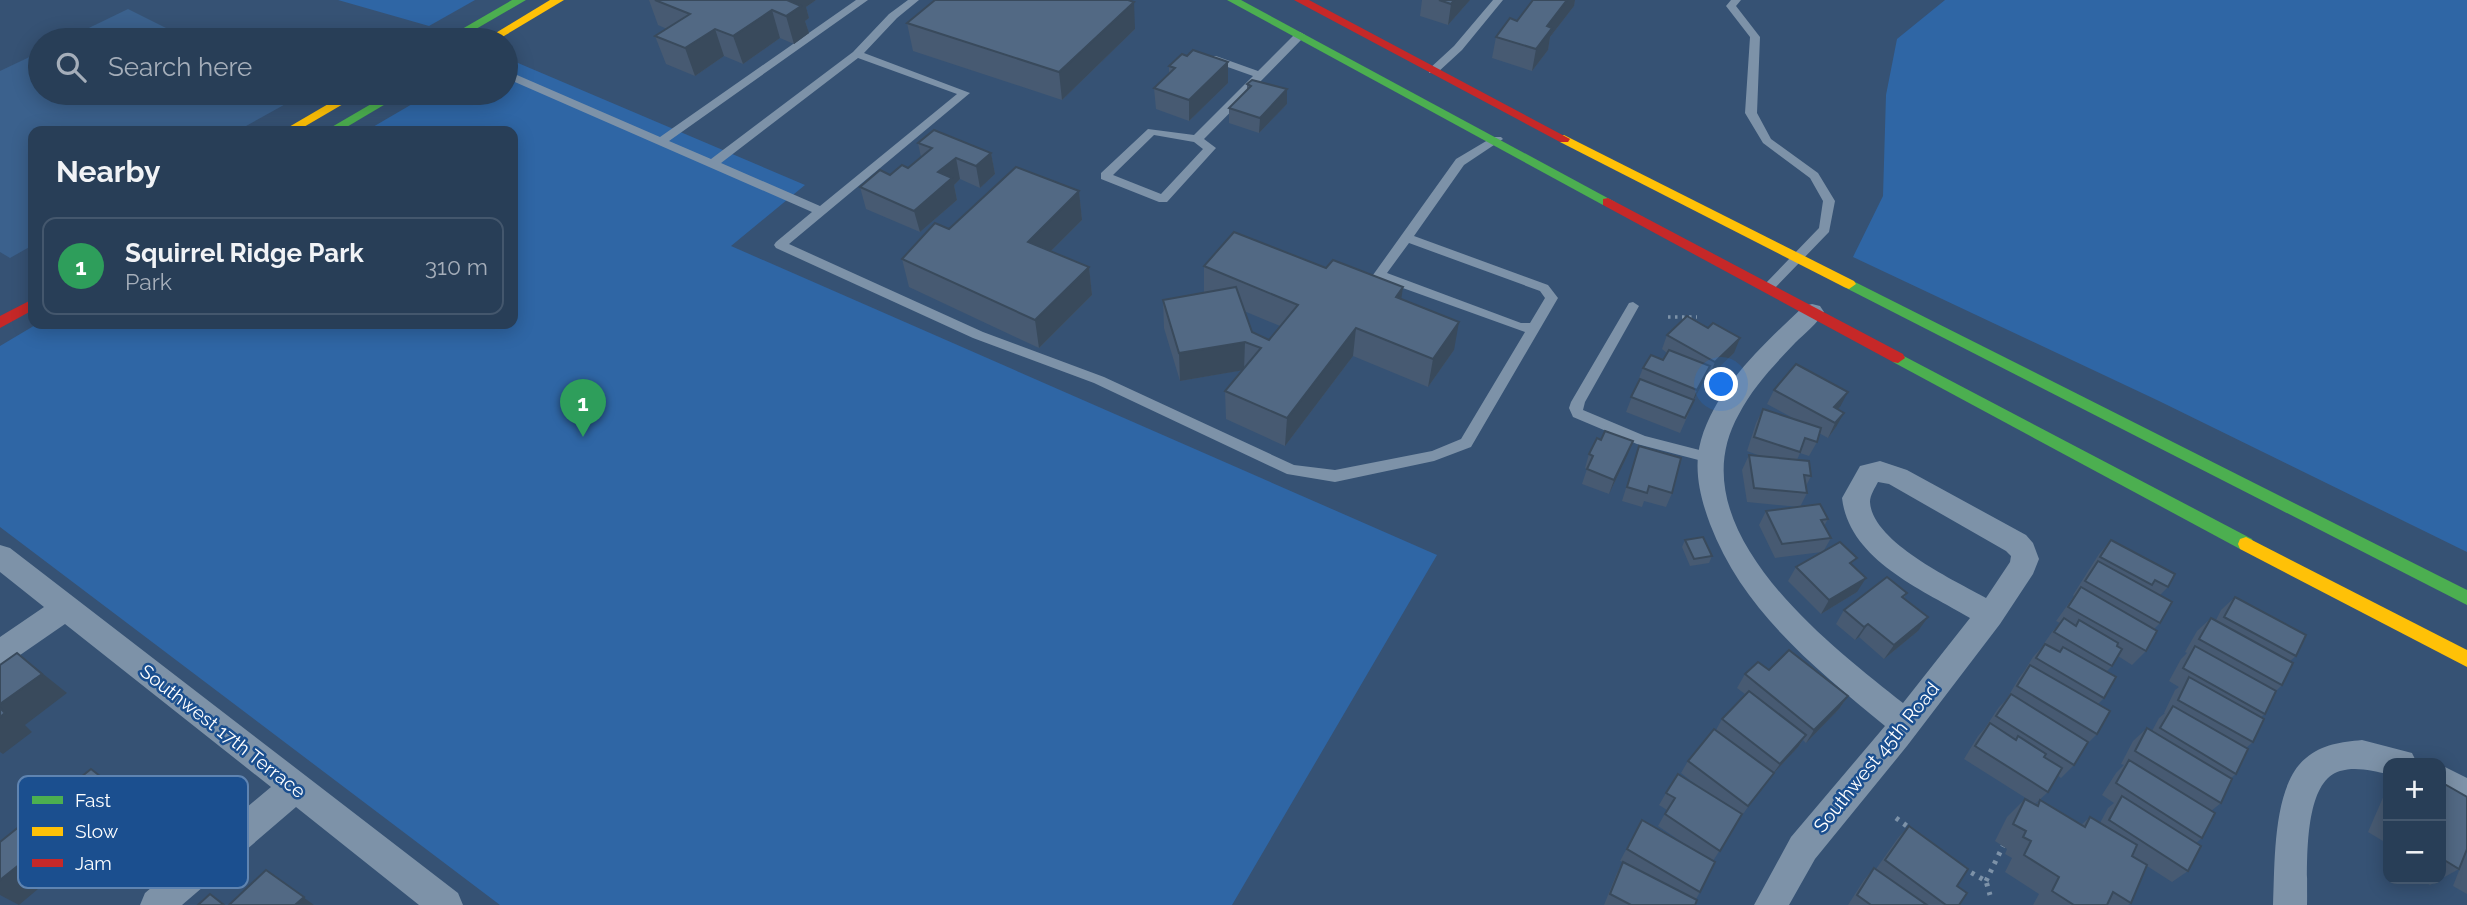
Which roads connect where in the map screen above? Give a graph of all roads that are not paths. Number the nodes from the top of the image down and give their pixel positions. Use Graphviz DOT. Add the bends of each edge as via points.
graph roads {
  1 [pos="520,0"];
  2 [pos="558,0"];
  3 [pos="863,0"];
  4 [pos="914,0"];
  5 [pos="1233,0"];
  6 [pos="1301,0"];
  7 [pos="1498,0"];
  8 [pos="1735,0"];
  9 [pos="470,28"];
  10 [pos="510,28"];
  11 [pos="1300,35"];
  12 [pos="857,54"];
  13 [pos="1205,55"];
  14 [pos="1433,71"];
  15 [pos="1260,75"];
  16 [pos="518,79"];
  17 [pos="335,105"];
  18 [pos="377,105"];
  19 [pos="1527,120"];
  20 [pos="297,126"];
  21 [pos="340,126"];
  22 [pos="1197,139"];
  23 [pos="1497,139"];
  24 [pos="661,141"];
  25 [pos="712,165"];
  26 [pos="820,211"];
  27 [pos="1407,238"];
  28 [pos="1797,257"];
  29 [pos="1843,280"];
  30 [pos="1768,288"];
  31 [pos="1633,306"];
  32 [pos="28,307"];
  33 [pos="1812,312"];
  34 [pos="0,323"];
  35 [pos="1534,328"];
  36 [pos="1710,458"];
  37 [pos="0,556"];
  38 [pos="2467,598"];
  39 [pos="65,608"];
  40 [pos="1990,615"];
  41 [pos="0,653"];
  42 [pos="2467,659"];
  43 [pos="1905,723"];
  44 [pos="2383,760"];
  45 [pos="2446,783"];
  46 [pos="295,787"];
  47 [pos="2467,794"];
  48 [pos="248,827"];
  49 [pos="177,888"];
  50 [pos="157,905"];
  51 [pos="446,905"];
  52 [pos="1771,905"];
  53 [pos="2290,905"];
  1 -- 9 [label="main road"];
  2 -- 10 [label="main road"];
  3 -- 24 [label="lane"];
  4 -- 12 [label="lane"];
  5 -- 11 [label="main road"];
  6 -- 14 [label="main road"];
  7 -- 14 [label="lane"];
  8 -- 28 [label="lane" via="1731,6 1755,37 1751,113 1767,141 1814,176 1829,201 1825,229"];
  11 -- 15 [label="lane"];
  11 -- 23 [label="main road"];
  12 -- 25 [label="lane"];
  12 -- 26 [label="lane" via="965,93"];
  13 -- 15 [label="lane"];
  14 -- 19 [label="main road"];
  15 -- 22 [label="lane"];
  16 -- 24 [label="lane"];
  17 -- 20 [label="main road"];
  18 -- 21 [label="main road"];
  19 -- 23 [label="main road"];
  19 -- 28 [label="main road"];
  22 -- 22 [label="lane" via="1210,148 1163,199 1105,176 1152,131"];
  23 -- 27 [label="lane" via="1460,162"];
  23 -- 30 [label="main road"];
  24 -- 25 [label="lane"];
  25 -- 26 [label="lane"];
  26 -- 35 [label="lane" via="780,245 978,335 1099,380 1292,470 1335,476 1409,463 1466,443"];
  27 -- 35 [label="lane" via="1544,288 1552,298"];
  27 -- 35 [label="lane" via="1379,275 1520,327"];
  28 -- 29 [label="main road"];
  28 -- 30 [label="lane"];
  29 -- 33 [label="main road"];
  29 -- 38 [label="main road"];
  30 -- 33 [label="main road"];
  31 -- 36 [label="lane" via="1578,402 1578,413 1642,440"];
  32 -- 34 [label="main road"];
  33 -- 36 [label="street" via="1762,361 1734,401 1718,428"];
  33 -- 42 [label="main road"];
  36 -- 43 [label="street" via="1711,487 1726,536 1758,589 1813,647"];
  37 -- 39 [label="street, Southwest 17th Terrace"];
  39 -- 41 [label="street"];
  39 -- 46 [label="street, Southwest 17th Terrace"];
  40 -- 40 [label="street, Southwest 45th Road" via="1876,541 1863,525 1856,498 1870,473 1898,477 2016,543 2024,552 2023,566"];
  40 -- 43 [label="street, Southwest 45th Road"];
  43 -- 52 [label="street, Southwest 45th Road" via="1803,848"];
  44 -- 53 [label="street" via="2329,758 2304,780 2298,797"];
  45 -- 47 [label="street"];
  46 -- 48 [label="street"];
  46 -- 51 [label="street, Southwest 17th Terrace"];
  49 -- 50 [label="street"];
}
